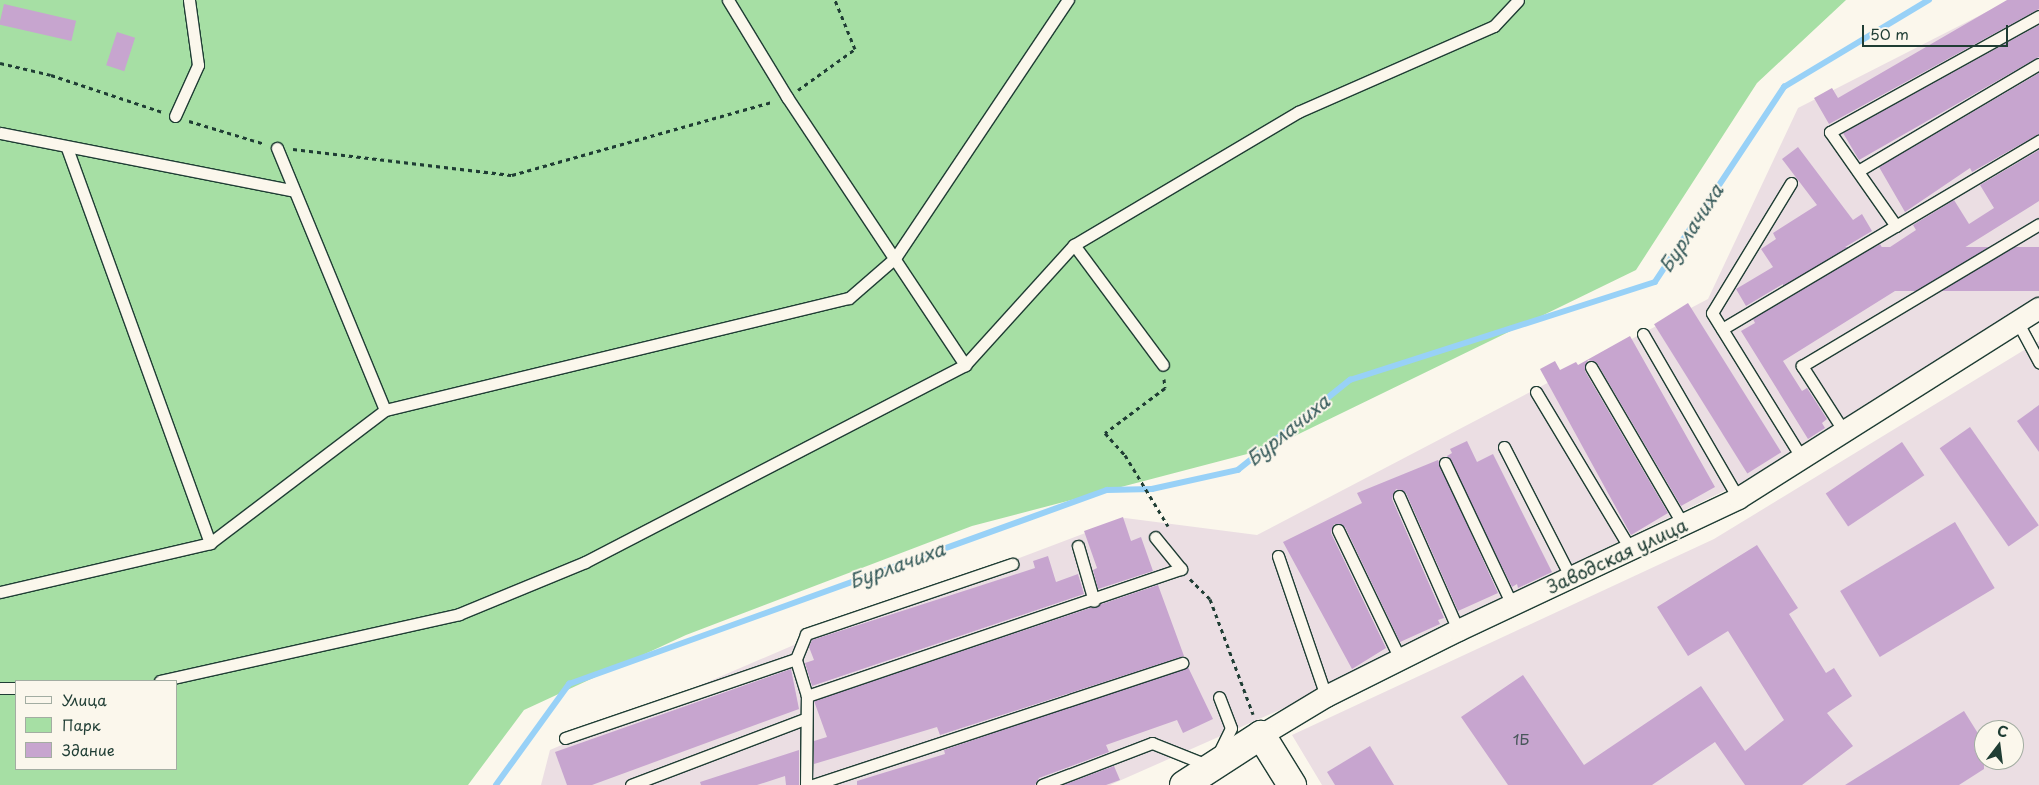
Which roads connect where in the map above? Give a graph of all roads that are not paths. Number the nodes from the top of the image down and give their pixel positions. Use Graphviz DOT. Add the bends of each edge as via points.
graph roads {
  1 [pos="189,0"];
  2 [pos="728,0"];
  3 [pos="1068,0"];
  4 [pos="1518,0"];
  5 [pos="2039,16"];
  6 [pos="2039,64"];
  7 [pos="175,116"];
  8 [pos="0,133"];
  9 [pos="2039,141"];
  10 [pos="67,148"];
  11 [pos="277,148"];
  12 [pos="1858,171"];
  13 [pos="1791,183"];
  14 [pos="291,190"];
  15 [pos="2039,224"];
  16 [pos="1896,226"];
  17 [pos="1074,245"];
  18 [pos="894,258"];
  19 [pos="2039,308"];
  20 [pos="2017,321"];
  21 [pos="1722,329"];
  22 [pos="1643,334"];
  23 [pos="2039,362"];
  24 [pos="965,365"];
  25 [pos="1163,365"];
  26 [pos="1591,366"];
  27 [pos="1536,392"];
  28 [pos="384,410"];
  29 [pos="1845,433"];
  30 [pos="1504,448"];
  31 [pos="1803,460"];
  32 [pos="1445,463"];
  33 [pos="1399,496"];
  34 [pos="1738,498"];
  35 [pos="1684,526"];
  36 [pos="1338,530"];
  37 [pos="1155,537"];
  38 [pos="210,543"];
  39 [pos="1078,546"];
  40 [pos="1631,550"];
  41 [pos="1278,556"];
  42 [pos="1012,564"];
  43 [pos="1571,578"];
  44 [pos="0,592"];
  45 [pos="1094,602"];
  46 [pos="1512,605"];
  47 [pos="1458,630"];
  48 [pos="796,659"];
  49 [pos="1400,659"];
  50 [pos="1182,663"];
  51 [pos="164,680"];
  52 [pos="0,688"];
  53 [pos="15,688"];
  54 [pos="807,696"];
  55 [pos="1219,696"];
  56 [pos="1326,696"];
  57 [pos="805,719"];
  58 [pos="1261,735"];
  59 [pos="565,738"];
  60 [pos="1212,767"];
  61 [pos="631,785"];
  62 [pos="806,785"];
  63 [pos="813,785"];
  64 [pos="1042,785"];
  65 [pos="1184,785"];
  66 [pos="1292,785"];
  1 -- 7 [label="lane" via="198,65"];
  2 -- 18 [label="lane" via="787,97"];
  3 -- 18 [label="lane"];
  4 -- 17 [label="lane" via="1494,26 1298,112"];
  5 -- 12 [label="lane" via="1830,132"];
  6 -- 12 [label="lane"];
  8 -- 10 [label="lane"];
  9 -- 16 [label="lane"];
  10 -- 14 [label="lane"];
  10 -- 38 [label="lane"];
  11 -- 14 [label="lane"];
  12 -- 16 [label="lane"];
  13 -- 21 [label="lane" via="1712,312"];
  14 -- 28 [label="lane"];
  15 -- 29 [label="lane" via="1802,366"];
  16 -- 21 [label="lane"];
  17 -- 24 [label="lane"];
  17 -- 25 [label="lane"];
  18 -- 24 [label="lane"];
  18 -- 28 [label="lane" via="848,298"];
  19 -- 20 [label="street, Заводская улица"];
  20 -- 23 [label="lane"];
  20 -- 29 [label="street, Заводская улица"];
  21 -- 31 [label="lane"];
  22 -- 34 [label="lane"];
  24 -- 51 [label="lane" via="585,562 459,614"];
  26 -- 35 [label="lane"];
  27 -- 40 [label="lane"];
  28 -- 38 [label="lane"];
  29 -- 31 [label="street, Заводская улица"];
  30 -- 43 [label="lane"];
  31 -- 34 [label="street, Заводская улица"];
  32 -- 46 [label="lane"];
  33 -- 47 [label="lane"];
  34 -- 35 [label="street, Заводская улица"];
  35 -- 40 [label="street, Заводская улица"];
  36 -- 49 [label="lane"];
  37 -- 45 [label="lane" via="1182,569"];
  38 -- 44 [label="lane"];
  39 -- 45 [label="lane"];
  40 -- 43 [label="street, Заводская улица"];
  41 -- 56 [label="lane"];
  42 -- 48 [label="lane" via="806,634"];
  43 -- 46 [label="street, Заводская улица"];
  45 -- 54 [label="lane"];
  46 -- 47 [label="street, Заводская улица"];
  47 -- 49 [label="street, Заводская улица"];
  48 -- 54 [label="lane"];
  48 -- 59 [label="lane"];
  49 -- 56 [label="street, Заводская улица"];
  50 -- 63 [label="lane"];
  52 -- 53 [label="lane"];
  54 -- 57 [label="lane"];
  55 -- 60 [label="lane" via="1230,728"];
  56 -- 58 [label="street, Заводская улица"];
  57 -- 61 [label="lane"];
  57 -- 62 [label="lane"];
  58 -- 60 [label="street, Заводская улица"];
  58 -- 66 [label="street"];
  60 -- 64 [label="lane" via="1152,743"];
  60 -- 65 [label="street, Заводская улица"];
}
